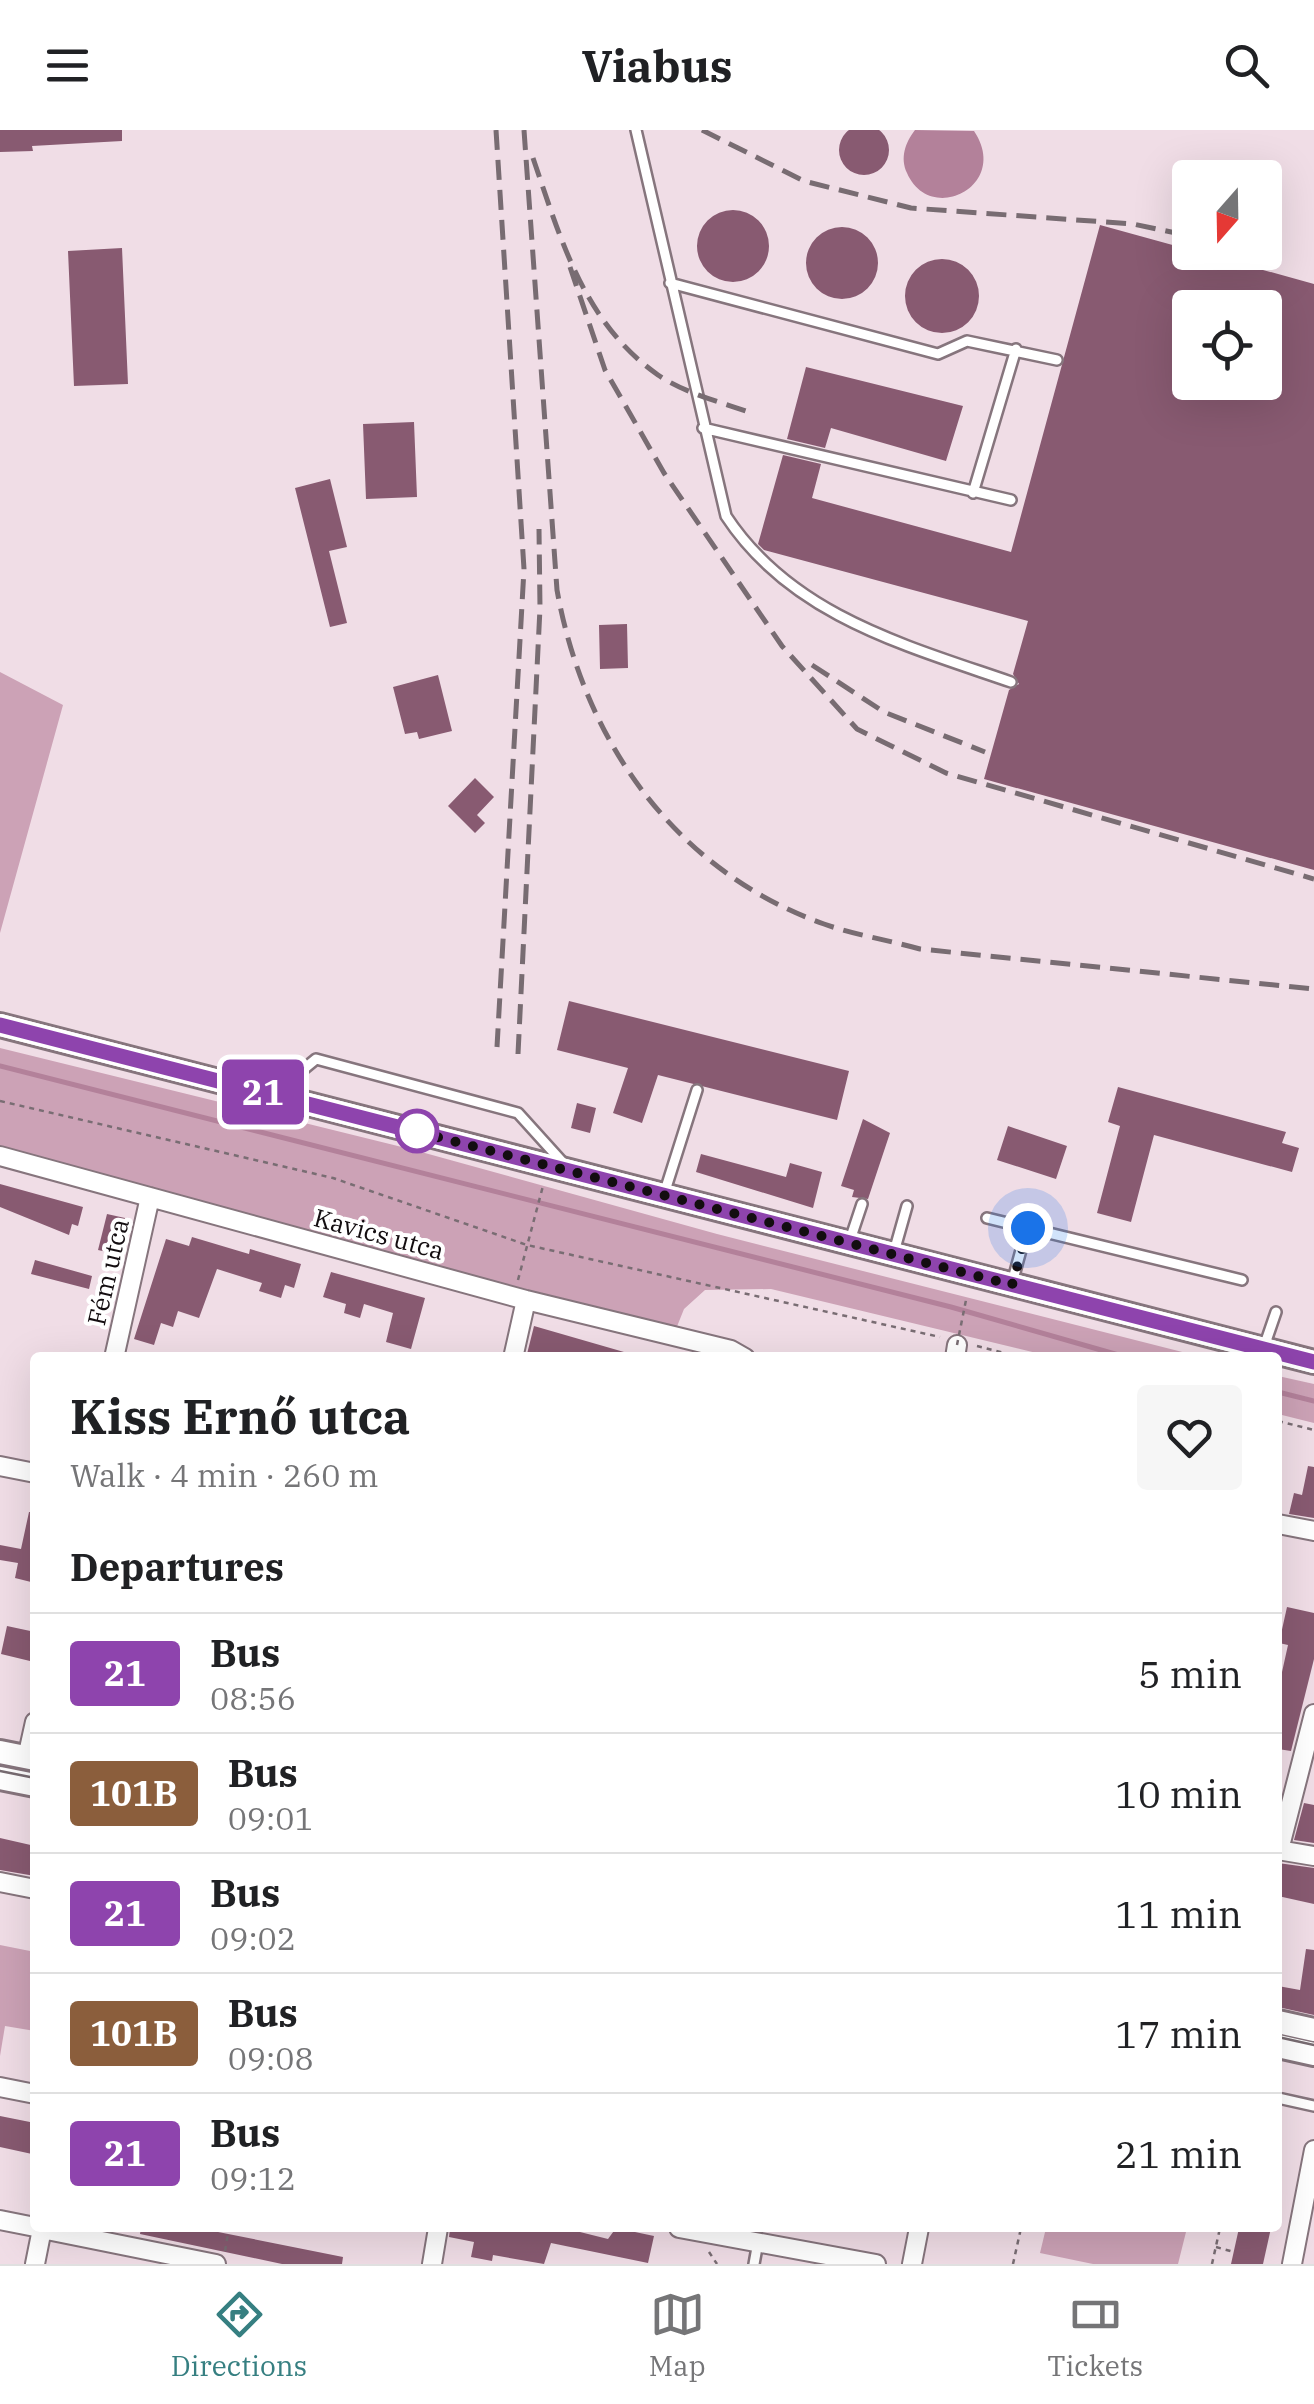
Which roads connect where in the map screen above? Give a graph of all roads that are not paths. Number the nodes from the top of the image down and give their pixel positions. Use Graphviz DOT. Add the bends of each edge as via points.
graph roads {
  1 [pos="636,130"];
  2 [pos="670,283"];
  3 [pos="1016,349"];
  4 [pos="1057,360"];
  5 [pos="703,428"];
  6 [pos="973,493"];
  7 [pos="1012,500"];
  8 [pos="1011,682"];
  9 [pos="0,1025"];
  10 [pos="697,1090"];
  11 [pos="272,1095"];
  12 [pos="0,1156"];
  13 [pos="570,1170"];
  14 [pos="664,1196"];
  15 [pos="150,1197"];
  16 [pos="862,1204"];
  17 [pos="907,1206"];
  18 [pos="988,1218"];
  19 [pos="1028,1228"];
  20 [pos="849,1243"];
  21 [pos="894,1255"];
  22 [pos="1242,1280"];
  23 [pos="1012,1285"];
  24 [pos="526,1300"];
  25 [pos="1276,1312"];
  26 [pos="1263,1349"];
  27 [pos="115,1352"];
  28 [pos="514,1352"];
  29 [pos="724,1352"];
  30 [pos="1275,1352"];
  31 [pos="1282,1354"];
  32 [pos="1314,1362"];
  33 [pos="0,1466"];
  34 [pos="30,1472"];
  35 [pos="1282,1525"];
  36 [pos="1314,1531"];
  37 [pos="1314,1714"];
  38 [pos="0,1752"];
  39 [pos="30,1758"];
  40 [pos="0,1778"];
  41 [pos="30,1784"];
  42 [pos="1282,1835"];
  43 [pos="1282,1851"];
  44 [pos="1314,1856"];
  45 [pos="0,1882"];
  46 [pos="30,1888"];
  47 [pos="1282,2023"];
  48 [pos="1314,2030"];
  49 [pos="1282,2047"];
  50 [pos="1314,2054"];
  51 [pos="0,2087"];
  52 [pos="30,2093"];
  53 [pos="1282,2099"];
  54 [pos="1314,2106"];
  55 [pos="1314,2150"];
  56 [pos="0,2220"];
  57 [pos="30,2226"];
  58 [pos="38,2232"];
  59 [pos="58,2232"];
  60 [pos="437,2232"];
  61 [pos="702,2232"];
  62 [pos="918,2232"];
  63 [pos="758,2242"];
  64 [pos="35,2264"];
  65 [pos="219,2264"];
  66 [pos="432,2264"];
  67 [pos="754,2264"];
  68 [pos="876,2264"];
  69 [pos="912,2264"];
  70 [pos="1292,2264"];
  1 -- 2 [label="lane"];
  2 -- 3 [label="lane" via="938,354 967,341"];
  2 -- 5 [label="lane"];
  3 -- 4 [label="lane"];
  3 -- 6 [label="lane"];
  5 -- 6 [label="lane"];
  5 -- 8 [label="lane" via="726,516 748,550 827,613"];
  6 -- 7 [label="lane"];
  9 -- 11 [label="street"];
  10 -- 14 [label="lane"];
  11 -- 13 [label="street"];
  11 -- 13 [label="lane" via="316,1059 518,1113"];
  12 -- 15 [label="street, Kavics utca"];
  13 -- 14 [label="street"];
  14 -- 20 [label="street"];
  15 -- 24 [label="street, Kavics utca"];
  15 -- 27 [label="street, Fém utca"];
  16 -- 20 [label="lane"];
  17 -- 21 [label="lane"];
  18 -- 19 [label="lane"];
  19 -- 22 [label="lane"];
  19 -- 23 [label="lane"];
  20 -- 21 [label="street"];
  21 -- 23 [label="street"];
  23 -- 26 [label="street"];
  24 -- 28 [label="street"];
  24 -- 29 [label="street, Kavics utca"];
  25 -- 26 [label="lane"];
  26 -- 30 [label="street"];
  31 -- 32 [label="street"];
  33 -- 34 [label="street"];
  35 -- 36 [label="street"];
  37 -- 42 [label="street"];
  38 -- 39 [label="street"];
  40 -- 41 [label="street"];
  43 -- 44 [label="street"];
  45 -- 46 [label="street"];
  47 -- 48 [label="street"];
  49 -- 50 [label="street"];
  51 -- 52 [label="street"];
  53 -- 54 [label="lane"];
  55 -- 70 [label="street"];
  56 -- 57 [label="street"];
  58 -- 64 [label="street"];
  59 -- 65 [label="street"];
  60 -- 66 [label="street"];
  61 -- 63 [label="street"];
  62 -- 69 [label="street"];
  63 -- 67 [label="lane"];
  63 -- 68 [label="street"];
}
